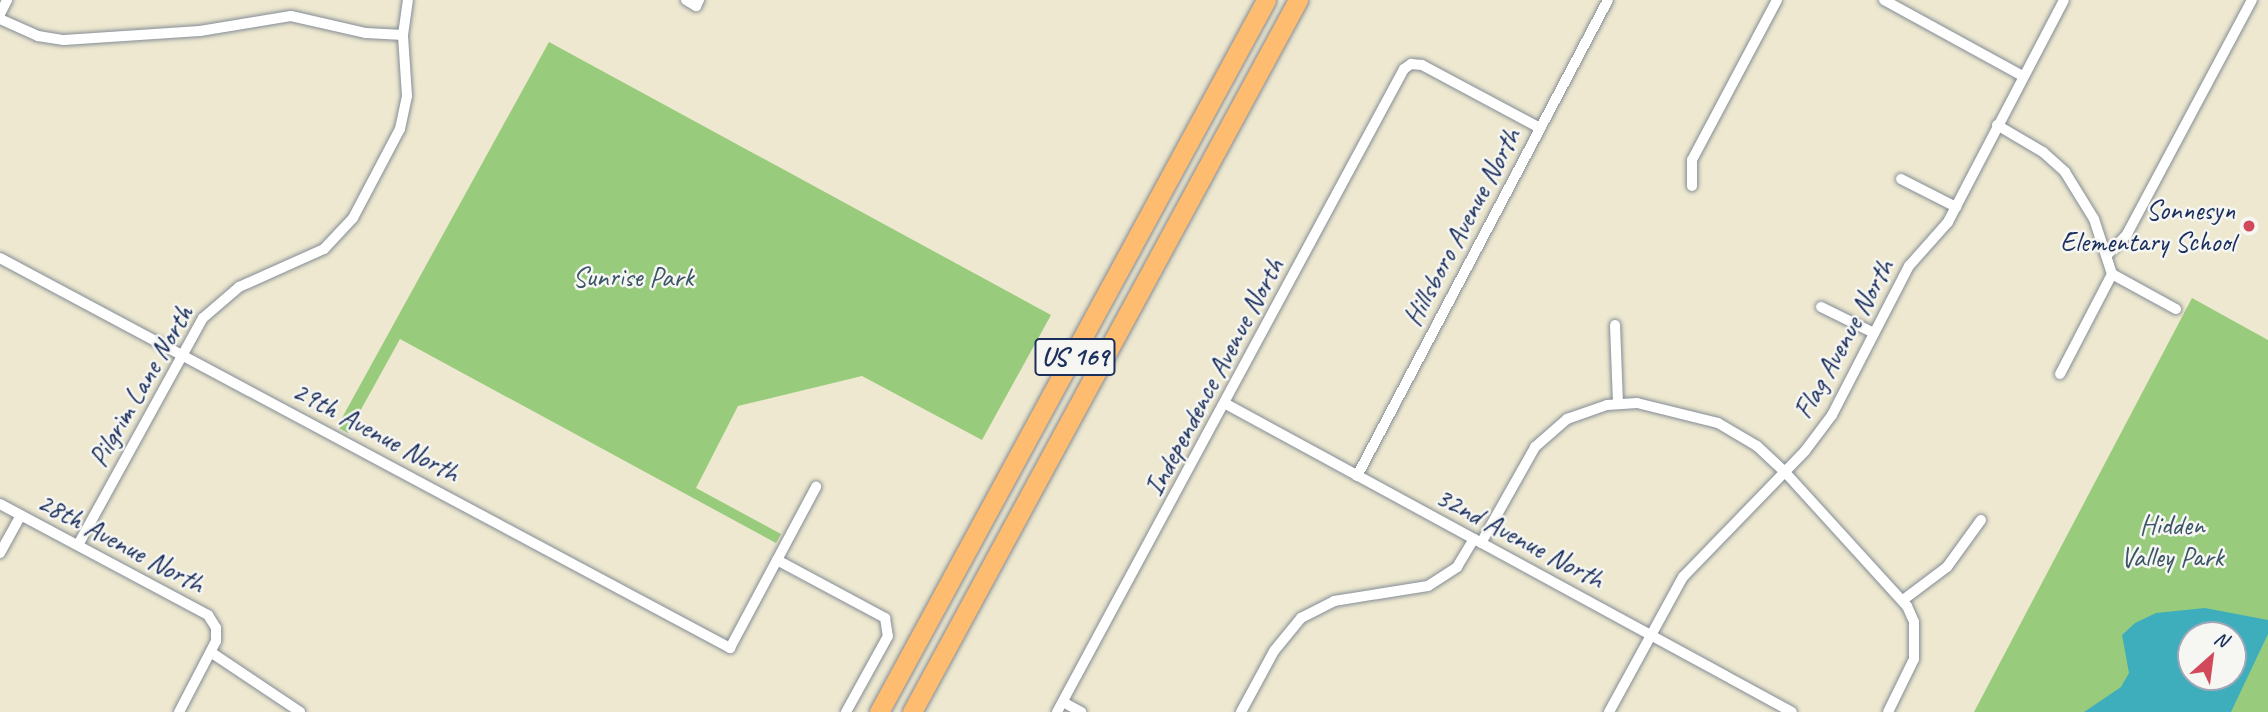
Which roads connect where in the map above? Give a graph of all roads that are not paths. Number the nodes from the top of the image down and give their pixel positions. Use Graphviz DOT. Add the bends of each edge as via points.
graph roads {
  1 [pos="7,0"];
  2 [pos="408,0"];
  3 [pos="1266,0"];
  4 [pos="1298,0"];
  5 [pos="1608,0"];
  6 [pos="1777,0"];
  7 [pos="1884,0"];
  8 [pos="2064,0"];
  9 [pos="2252,0"];
  10 [pos="0,14"];
  11 [pos="0,19"];
  12 [pos="403,35"];
  13 [pos="2023,76"];
  14 [pos="1997,125"];
  15 [pos="1540,128"];
  16 [pos="1901,178"];
  17 [pos="1692,186"];
  18 [pos="1956,207"];
  19 [pos="2108,254"];
  20 [pos="0,258"];
  21 [pos="2112,274"];
  22 [pos="1821,307"];
  23 [pos="2176,309"];
  24 [pos="1615,325"];
  25 [pos="1874,333"];
  26 [pos="182,355"];
  27 [pos="2060,374"];
  28 [pos="1618,403"];
  29 [pos="1226,404"];
  30 [pos="1784,471"];
  31 [pos="1357,476"];
  32 [pos="816,487"];
  33 [pos="0,504"];
  34 [pos="20,515"];
  35 [pos="1981,520"];
  36 [pos="1478,541"];
  37 [pos="78,545"];
  38 [pos="0,553"];
  39 [pos="777,560"];
  40 [pos="1903,600"];
  41 [pos="1651,635"];
  42 [pos="212,653"];
  43 [pos="1060,707"];
  44 [pos="179,712"];
  45 [pos="300,712"];
  46 [pos="846,712"];
  47 [pos="880,712"];
  48 [pos="912,712"];
  49 [pos="1081,712"];
  50 [pos="1241,712"];
  51 [pos="1609,712"];
  52 [pos="1792,712"];
  53 [pos="1888,712"];
  1 -- 10 [label="street"];
  2 -- 12 [label="street, Pilgrim Lane North"];
  3 -- 47 [label="highway, US 169"];
  4 -- 48 [label="highway, US 169"];
  5 -- 15 [label="street, Hillsboro Avenue North"];
  6 -- 17 [label="street" via="1692,160"];
  7 -- 13 [label="street"];
  8 -- 13 [label="street, Flag Avenue North"];
  9 -- 19 [label="street" via="2127,234"];
  11 -- 12 [label="street" via="38,36 64,40 200,31 291,16 366,33"];
  12 -- 26 [label="street, Pilgrim Lane North" via="407,96 400,129 353,218 324,249 227,296 203,318"];
  13 -- 14 [label="street, Flag Avenue North"];
  14 -- 18 [label="street, Flag Avenue North"];
  14 -- 19 [label="street" via="2043,152 2065,172 2094,219"];
  15 -- 29 [label="street, Independence Avenue North" via="1434,71 1411,64 1404,69"];
  15 -- 31 [label="street, Hillsboro Avenue North"];
  16 -- 18 [label="street"];
  18 -- 25 [label="street, Flag Avenue North" via="1909,266"];
  19 -- 21 [label="street"];
  20 -- 26 [label="street, 29th Avenue North"];
  21 -- 23 [label="street"];
  21 -- 27 [label="street"];
  22 -- 25 [label="street"];
  24 -- 28 [label="street"];
  25 -- 30 [label="street, Flag Avenue North" via="1832,415"];
  26 -- 37 [label="street, Pilgrim Lane North"];
  26 -- 39 [label="street, 29th Avenue North" via="730,648"];
  28 -- 30 [label="street" via="1657,406 1718,423 1757,446"];
  28 -- 36 [label="street" via="1567,419 1543,439"];
  29 -- 31 [label="street, 32nd Avenue North"];
  29 -- 43 [label="street, Independence Avenue North"];
  30 -- 40 [label="street"];
  30 -- 41 [label="street, Flag Avenue North" via="1702,553"];
  31 -- 36 [label="street, 32nd Avenue North"];
  32 -- 39 [label="street"];
  33 -- 34 [label="street, 28th Avenue North"];
  34 -- 37 [label="street, 28th Avenue North"];
  34 -- 38 [label="street"];
  35 -- 40 [label="street" via="1947,567"];
  36 -- 41 [label="street, 32nd Avenue North"];
  36 -- 50 [label="street" via="1457,567 1429,586 1334,601 1301,618 1274,651"];
  37 -- 42 [label="street, 28th Avenue North" via="208,615 216,628"];
  39 -- 46 [label="street" via="885,618 888,636"];
  40 -- 53 [label="street" via="1914,622 1914,659"];
  41 -- 51 [label="street, Flag Avenue North"];
  41 -- 52 [label="street, 32nd Avenue North"];
  42 -- 44 [label="street"];
  42 -- 45 [label="street"];
  43 -- 49 [label="street"];
}
